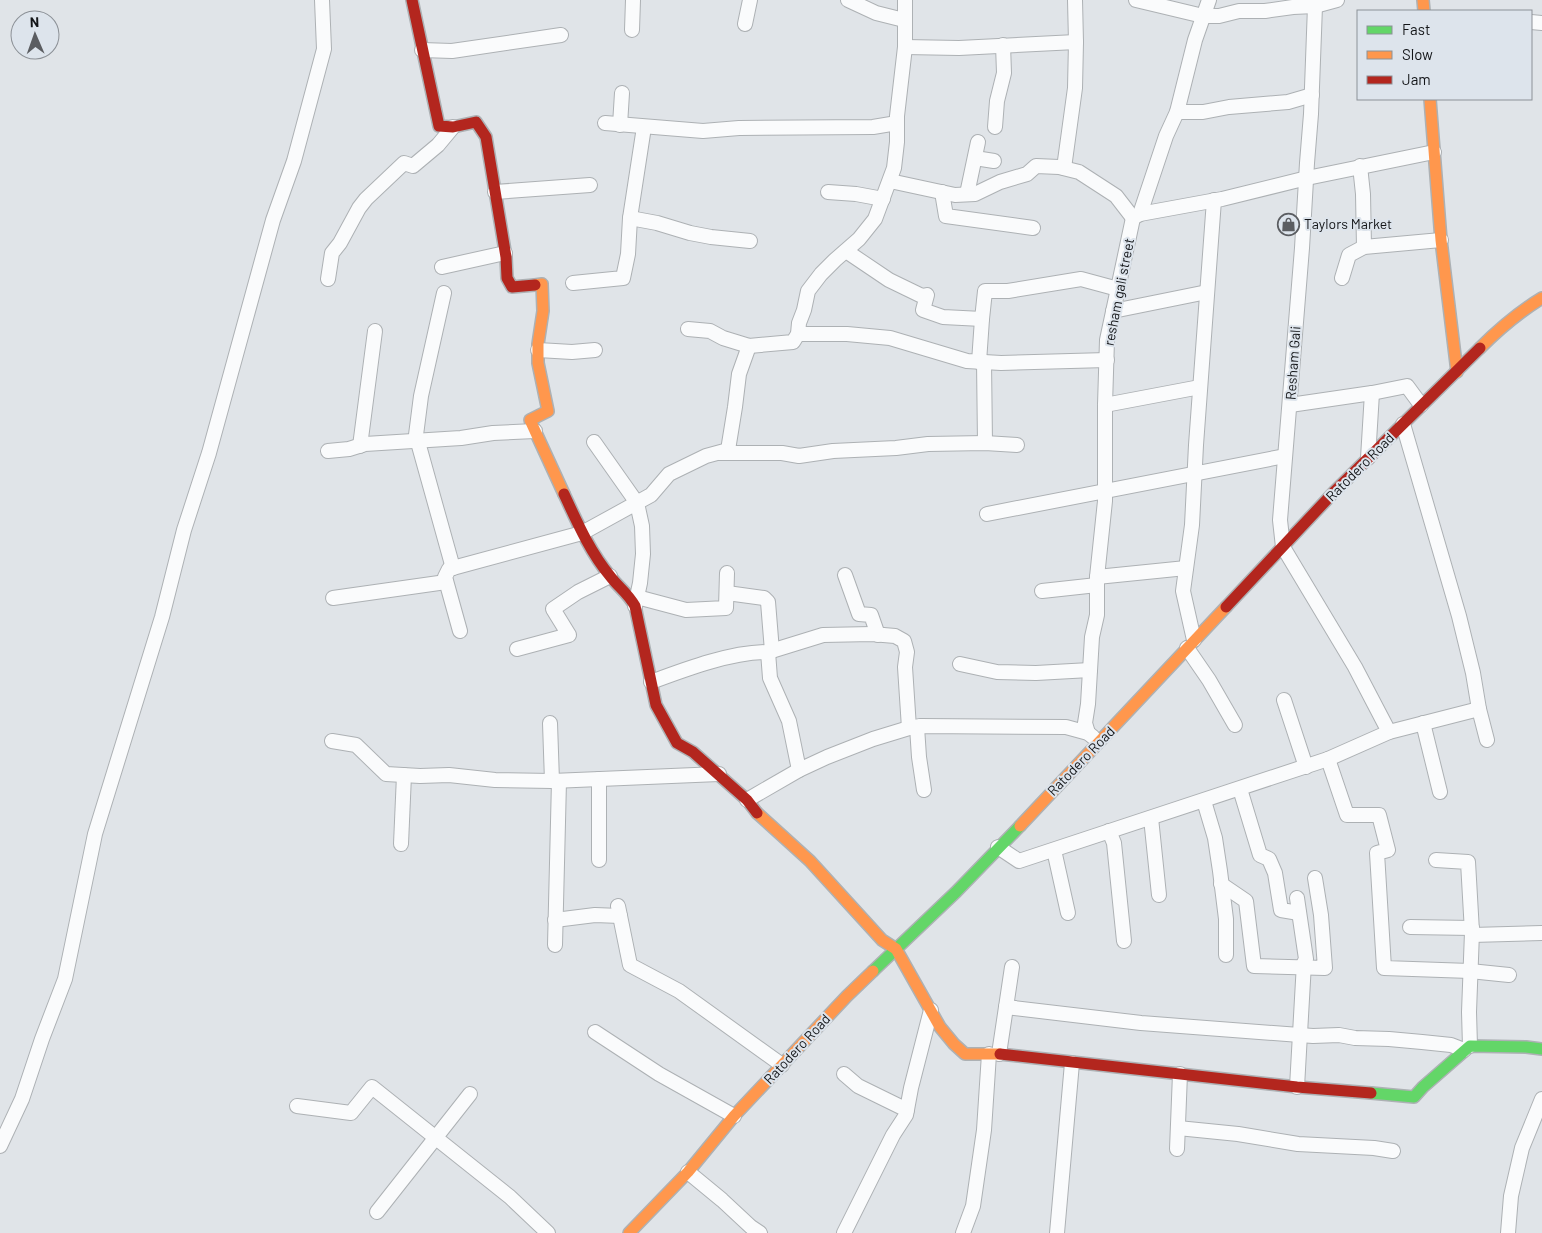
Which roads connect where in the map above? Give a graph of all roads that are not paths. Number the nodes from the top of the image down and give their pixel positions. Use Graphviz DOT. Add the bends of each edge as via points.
graph roads {
  1 [pos="322,0"];
  2 [pos="412,0"];
  3 [pos="633,0"];
  4 [pos="750,0"];
  5 [pos="848,0"];
  6 [pos="906,0"];
  7 [pos="1077,0"];
  8 [pos="1136,0"];
  9 [pos="1209,0"];
  10 [pos="1337,0"];
  11 [pos="1267,5"];
  12 [pos="1315,6"];
  13 [pos="1202,16"];
  14 [pos="904,20"];
  15 [pos="745,24"];
  16 [pos="632,30"];
  17 [pos="560,35"];
  18 [pos="1076,42"];
  19 [pos="1003,45"];
  20 [pos="905,47"];
  21 [pos="422,50"];
  22 [pos="622,93"];
  23 [pos="1312,95"];
  24 [pos="1430,100"];
  25 [pos="1177,112"];
  26 [pos="897,123"];
  27 [pos="605,124"];
  28 [pos="620,125"];
  29 [pos="454,127"];
  30 [pos="644,127"];
  31 [pos="995,127"];
  32 [pos="978,142"];
  33 [pos="1434,152"];
  34 [pos="975,158"];
  35 [pos="994,161"];
  36 [pos="1360,166"];
  37 [pos="1064,168"];
  38 [pos="1307,178"];
  39 [pos="890,180"];
  40 [pos="590,185"];
  41 [pos="495,192"];
  42 [pos="828,192"];
  43 [pos="942,192"];
  44 [pos="967,194"];
  45 [pos="883,199"];
  46 [pos="1214,200"];
  47 [pos="1137,216"];
  48 [pos="630,218"];
  49 [pos="1034,228"];
  50 [pos="1441,240"];
  51 [pos="750,241"];
  52 [pos="1364,246"];
  53 [pos="846,251"];
  54 [pos="505,252"];
  55 [pos="442,267"];
  56 [pos="1342,278"];
  57 [pos="328,279"];
  58 [pos="573,283"];
  59 [pos="1118,289"];
  60 [pos="1207,292"];
  61 [pos="444,293"];
  62 [pos="1542,298"];
  63 [pos="1113,311"];
  64 [pos="982,319"];
  65 [pos="688,329"];
  66 [pos="375,331"];
  67 [pos="798,334"];
  68 [pos="749,346"];
  69 [pos="538,350"];
  70 [pos="595,350"];
  71 [pos="1107,360"];
  72 [pos="982,362"];
  73 [pos="1457,372"];
  74 [pos="1200,387"];
  75 [pos="1372,393"];
  76 [pos="1105,405"];
  77 [pos="1290,405"];
  78 [pos="1421,405"];
  79 [pos="1403,424"];
  80 [pos="535,431"];
  81 [pos="418,441"];
  82 [pos="594,442"];
  83 [pos="985,443"];
  84 [pos="1017,444"];
  85 [pos="360,446"];
  86 [pos="328,451"];
  87 [pos="719,453"];
  88 [pos="1285,456"];
  89 [pos="1368,458"];
  90 [pos="1195,473"];
  91 [pos="1105,491"];
  92 [pos="637,503"];
  93 [pos="987,514"];
  94 [pos="582,533"];
  95 [pos="1283,547"];
  96 [pos="453,568"];
  97 [pos="1186,568"];
  98 [pos="728,573"];
  99 [pos="845,575"];
  100 [pos="610,576"];
  101 [pos="1097,581"];
  102 [pos="446,582"];
  103 [pos="1042,591"];
  104 [pos="727,592"];
  105 [pos="333,598"];
  106 [pos="636,601"];
  107 [pos="460,631"];
  108 [pos="878,635"];
  109 [pos="1191,644"];
  110 [pos="517,649"];
  111 [pos="770,651"];
  112 [pos="960,664"];
  113 [pos="1090,670"];
  114 [pos="651,682"];
  115 [pos="1284,700"];
  116 [pos="1479,709"];
  117 [pos="550,723"];
  118 [pos="1423,723"];
  119 [pos="1235,725"];
  120 [pos="913,727"];
  121 [pos="1389,732"];
  122 [pos="1088,733"];
  123 [pos="1487,740"];
  124 [pos="332,741"];
  125 [pos="1099,743"];
  126 [pos="1328,759"];
  127 [pos="1306,767"];
  128 [pos="799,770"];
  129 [pos="719,774"];
  130 [pos="404,775"];
  131 [pos="600,779"];
  132 [pos="556,781"];
  133 [pos="1240,789"];
  134 [pos="924,790"];
  135 [pos="1440,792"];
  136 [pos="747,800"];
  137 [pos="1204,801"];
  138 [pos="1151,818"];
  139 [pos="1109,831"];
  140 [pos="401,844"];
  141 [pos="998,847"];
  142 [pos="1054,850"];
  143 [pos="599,860"];
  144 [pos="1436,860"];
  145 [pos="1315,878"];
  146 [pos="1222,884"];
  147 [pos="1159,894"];
  148 [pos="1297,898"];
  149 [pos="1068,913"];
  150 [pos="1299,913"];
  151 [pos="555,920"];
  152 [pos="1410,927"];
  153 [pos="1472,931"];
  154 [pos="1542,933"];
  155 [pos="1124,941"];
  156 [pos="555,944"];
  157 [pos="896,949"];
  158 [pos="1226,955"];
  159 [pos="1012,967"];
  160 [pos="1304,967"];
  161 [pos="1470,971"];
  162 [pos="1509,975"];
  163 [pos="1006,1007"];
  164 [pos="930,1010"];
  165 [pos="595,1032"];
  166 [pos="1300,1035"];
  167 [pos="1467,1048"];
  168 [pos="1542,1049"];
  169 [pos="994,1054"];
  170 [pos="1072,1063"];
  171 [pos="782,1065"];
  172 [pos="844,1074"];
  173 [pos="1180,1074"];
  174 [pos="1297,1087"];
  175 [pos="470,1094"];
  176 [pos="1542,1099"];
  177 [pos="297,1106"];
  178 [pos="907,1110"];
  179 [pos="734,1116"];
  180 [pos="1178,1128"];
  181 [pos="436,1138"];
  182 [pos="0,1146"];
  183 [pos="1177,1149"];
  184 [pos="1393,1151"];
  185 [pos="688,1172"];
  186 [pos="377,1212"];
  187 [pos="548,1233"];
  188 [pos="629,1233"];
  189 [pos="760,1233"];
  190 [pos="844,1233"];
  191 [pos="963,1233"];
  192 [pos="1057,1233"];
  193 [pos="1508,1233"];
  1 -- 182 [label="street" via="324,49 184,530 162,617 95,834 65,979 22,1099"];
  2 -- 21 [label="street"];
  3 -- 16 [label="street"];
  4 -- 15 [label="street"];
  5 -- 14 [label="street" via="876,13"];
  6 -- 14 [label="street"];
  7 -- 18 [label="street"];
  8 -- 13 [label="street"];
  9 -- 13 [label="street, resham gali street"];
  10 -- 12 [label="street"];
  11 -- 12 [label="street"];
  11 -- 13 [label="street" via="1219,16"];
  12 -- 23 [label="street, Resham Gali"];
  13 -- 25 [label="street, resham gali street"];
  14 -- 20 [label="street"];
  17 -- 21 [label="street" via="452,51"];
  18 -- 19 [label="street"];
  18 -- 37 [label="street" via="1075,88"];
  19 -- 20 [label="street"];
  19 -- 31 [label="street" via="1004,73"];
  20 -- 26 [label="street"];
  21 -- 29 [label="street" via="439,126"];
  22 -- 28 [label="street"];
  23 -- 25 [label="street" via="1288,102"];
  23 -- 38 [label="street, Resham Gali"];
  24 -- 33 [label="street"];
  25 -- 47 [label="street, resham gali street"];
  26 -- 30 [label="street" via="873,127 703,131"];
  26 -- 39 [label="street" via="898,142"];
  27 -- 28 [label="street"];
  28 -- 30 [label="street"];
  29 -- 41 [label="street" via="476,122 486,136"];
  29 -- 57 [label="street" via="413,166 404,163 366,199 332,252"];
  30 -- 48 [label="street"];
  32 -- 34 [label="street"];
  33 -- 36 [label="street"];
  33 -- 50 [label="street"];
  34 -- 35 [label="street"];
  34 -- 44 [label="street"];
  36 -- 38 [label="street"];
  36 -- 52 [label="street"];
  37 -- 44 [label="street" via="1036,166 1027,174 975,194"];
  37 -- 47 [label="street" via="1078,172 1116,196"];
  38 -- 46 [label="street"];
  38 -- 77 [label="street, Resham Gali"];
  39 -- 43 [label="street"];
  39 -- 45 [label="street"];
  40 -- 41 [label="street"];
  41 -- 54 [label="street"];
  42 -- 45 [label="street"];
  43 -- 44 [label="street"];
  43 -- 49 [label="street" via="946,216"];
  45 -- 53 [label="street" via="875,219"];
  46 -- 47 [label="street"];
  46 -- 60 [label="street"];
  47 -- 59 [label="street, resham gali street"];
  48 -- 51 [label="street" via="710,237"];
  48 -- 58 [label="street" via="624,278"];
  50 -- 52 [label="street"];
  50 -- 73 [label="street"];
  52 -- 56 [label="street" via="1350,255"];
  53 -- 64 [label="street" via="889,280 922,296 927,295 923,310 944,317"];
  53 -- 67 [label="street" via="808,291"];
  54 -- 55 [label="street"];
  54 -- 69 [label="street" via="507,278 512,287 542,284 543,311"];
  59 -- 63 [label="street, resham gali street"];
  59 -- 64 [label="street" via="1081,279 1008,291 985,291"];
  60 -- 63 [label="street"];
  60 -- 74 [label="street"];
  61 -- 81 [label="street" via="421,396"];
  62 -- 73 [label="street, Ratodero Road" via="1500,328"];
  63 -- 71 [label="street, resham gali street"];
  64 -- 72 [label="street"];
  65 -- 68 [label="street" via="710,331"];
  66 -- 85 [label="street"];
  67 -- 68 [label="street" via="793,342"];
  67 -- 72 [label="street" via="890,338 958,359"];
  68 -- 87 [label="street" via="739,374 728,450"];
  69 -- 70 [label="street"];
  69 -- 80 [label="street" via="548,411 530,420"];
  71 -- 72 [label="street"];
  71 -- 76 [label="street, resham gali street"];
  72 -- 83 [label="street"];
  73 -- 78 [label="street, Ratodero Road"];
  74 -- 76 [label="street"];
  74 -- 90 [label="street"];
  75 -- 77 [label="street"];
  75 -- 78 [label="street" via="1408,386"];
  75 -- 89 [label="street"];
  76 -- 91 [label="street, resham gali street"];
  77 -- 88 [label="street, Resham Gali"];
  78 -- 79 [label="street, Ratodero Road"];
  79 -- 89 [label="street, Ratodero Road"];
  79 -- 116 [label="street" via="1459,616"];
  80 -- 81 [label="street"];
  80 -- 94 [label="street"];
  81 -- 85 [label="street"];
  81 -- 96 [label="street"];
  82 -- 92 [label="street"];
  83 -- 84 [label="street"];
  83 -- 87 [label="street" via="928,444 799,456"];
  85 -- 86 [label="street"];
  87 -- 92 [label="street" via="669,474 651,495"];
  88 -- 90 [label="street"];
  88 -- 95 [label="street, Resham Gali" via="1280,520"];
  89 -- 95 [label="street, Ratodero Road"];
  90 -- 91 [label="street"];
  90 -- 97 [label="street"];
  91 -- 93 [label="street"];
  91 -- 101 [label="street, resham gali street"];
  92 -- 94 [label="street"];
  92 -- 106 [label="street" via="643,554"];
  94 -- 96 [label="street"];
  94 -- 100 [label="street"];
  95 -- 109 [label="street, Ratodero Road"];
  95 -- 121 [label="street" via="1355,667"];
  96 -- 102 [label="street" via="449,569"];
  97 -- 101 [label="street"];
  97 -- 109 [label="street" via="1183,590"];
  98 -- 104 [label="street"];
  99 -- 108 [label="street" via="859,614 871,615"];
  100 -- 106 [label="street"];
  100 -- 110 [label="street" via="553,609 569,635"];
  101 -- 103 [label="street"];
  101 -- 113 [label="street, resham gali street" via="1097,616"];
  102 -- 105 [label="street"];
  102 -- 107 [label="street"];
  104 -- 106 [label="street" via="726,608 686,610"];
  104 -- 111 [label="street" via="764,598 768,602"];
  106 -- 114 [label="street"];
  108 -- 111 [label="street" via="823,635"];
  108 -- 120 [label="street" via="895,636 904,641"];
  109 -- 119 [label="street"];
  109 -- 125 [label="street, Ratodero Road"];
  111 -- 114 [label="street" via="711,662"];
  111 -- 128 [label="street" via="770,678 789,721"];
  112 -- 113 [label="street" via="996,672"];
  113 -- 122 [label="street, resham gali street"];
  114 -- 129 [label="street" via="656,705 677,743"];
  115 -- 127 [label="street"];
  116 -- 118 [label="street"];
  116 -- 123 [label="street"];
  117 -- 132 [label="street"];
  118 -- 121 [label="street"];
  118 -- 135 [label="street"];
  120 -- 122 [label="street" via="1066,727"];
  120 -- 128 [label="street" via="873,739"];
  120 -- 134 [label="street"];
  121 -- 126 [label="street"];
  122 -- 125 [label="street"];
  124 -- 130 [label="street" via="356,745 386,774"];
  125 -- 141 [label="street, Ratodero Road"];
  126 -- 127 [label="street"];
  126 -- 161 [label="street" via="1347,815 1379,815 1388,850 1377,853 1384,968"];
  127 -- 133 [label="street"];
  128 -- 136 [label="street"];
  129 -- 131 [label="street"];
  129 -- 136 [label="street"];
  130 -- 132 [label="street"];
  130 -- 140 [label="street"];
  131 -- 132 [label="street"];
  131 -- 143 [label="street"];
  132 -- 151 [label="street"];
  133 -- 137 [label="street"];
  133 -- 150 [label="street" via="1260,855 1270,860 1275,872 1281,910"];
  136 -- 157 [label="street" via="810,861 882,940"];
  137 -- 138 [label="street"];
  137 -- 146 [label="street" via="1215,838"];
  138 -- 139 [label="street"];
  138 -- 147 [label="street"];
  139 -- 142 [label="street"];
  139 -- 155 [label="street" via="1114,843"];
  141 -- 142 [label="street" via="1019,861"];
  141 -- 157 [label="street, Ratodero Road"];
  142 -- 149 [label="street"];
  144 -- 153 [label="street" via="1468,862"];
  145 -- 160 [label="street" via="1322,915 1325,968"];
  146 -- 158 [label="street"];
  146 -- 160 [label="street" via="1246,901 1254,966"];
  148 -- 150 [label="street"];
  150 -- 160 [label="street" via="1306,959"];
  151 -- 156 [label="street"];
  151 -- 171 [label="street" via="619,911 630,965 679,991"];
  152 -- 153 [label="street"];
  153 -- 154 [label="street"];
  153 -- 161 [label="street"];
  157 -- 164 [label="street"];
  157 -- 171 [label="street, Ratodero Road"];
  159 -- 163 [label="street"];
  160 -- 166 [label="street"];
  161 -- 162 [label="street"];
  161 -- 167 [label="street"];
  163 -- 166 [label="street" via="1141,1023"];
  163 -- 169 [label="street"];
  164 -- 169 [label="street" via="940,1027 965,1054"];
  164 -- 178 [label="street"];
  165 -- 179 [label="street" via="659,1074"];
  166 -- 167 [label="street" via="1339,1035"];
  166 -- 174 [label="street"];
  167 -- 168 [label="street"];
  167 -- 174 [label="street" via="1414,1097"];
  169 -- 170 [label="street"];
  169 -- 191 [label="street" via="972,1206"];
  170 -- 173 [label="street"];
  170 -- 192 [label="street"];
  171 -- 179 [label="street, Ratodero Road"];
  172 -- 178 [label="street" via="858,1086"];
  173 -- 174 [label="street"];
  173 -- 180 [label="street"];
  175 -- 181 [label="street"];
  176 -- 193 [label="street" via="1522,1148 1511,1196"];
  177 -- 181 [label="street" via="351,1113 372,1088"];
  178 -- 190 [label="street"];
  179 -- 185 [label="street, Ratodero Road"];
  180 -- 183 [label="street"];
  180 -- 184 [label="street" via="1298,1144"];
  181 -- 186 [label="street"];
  181 -- 187 [label="street" via="510,1197"];
  185 -- 188 [label="street, Ratodero Road"];
  185 -- 189 [label="street"];
}
